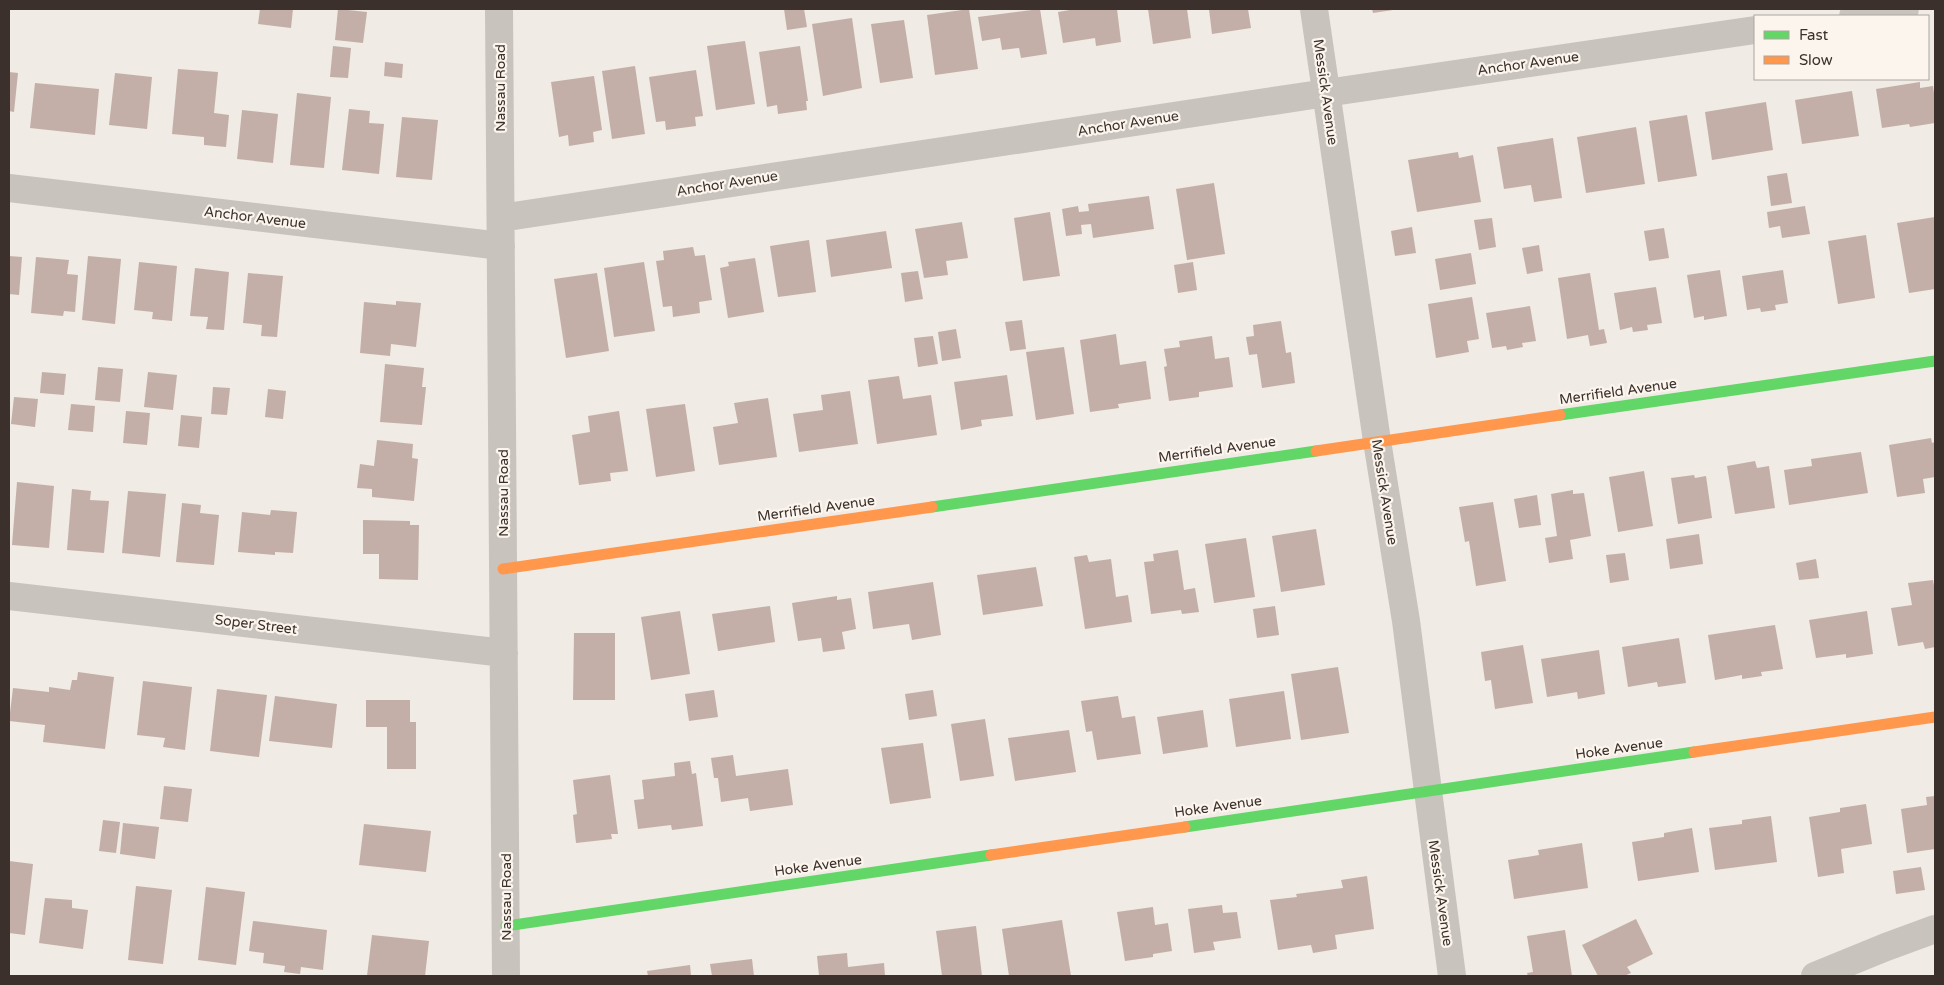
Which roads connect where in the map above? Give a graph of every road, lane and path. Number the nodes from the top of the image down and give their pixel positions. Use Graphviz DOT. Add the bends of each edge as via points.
graph roads {
  1 [pos="499,9"];
  2 [pos="1314,9"];
  3 [pos="1905,9"];
  4 [pos="1860,15"];
  5 [pos="1754,30"];
  6 [pos="1326,93"];
  7 [pos="9,188"];
  8 [pos="501,218"];
  9 [pos="501,246"];
  10 [pos="1935,361"];
  11 [pos="1377,441"];
  12 [pos="503,569"];
  13 [pos="9,596"];
  14 [pos="504,653"];
  15 [pos="1935,717"];
  16 [pos="1427,790"];
  17 [pos="506,926"];
  18 [pos="1935,929"];
  19 [pos="506,976"];
  20 [pos="1452,976"];
  21 [pos="1815,976"];
  1 -- 8 [label="street, Nassau Road"];
  2 -- 6 [label="street, Messick Avenue"];
  3 -- 4 [label="street"];
  5 -- 6 [label="street, Anchor Avenue"];
  6 -- 8 [label="street, Anchor Avenue"];
  6 -- 11 [label="street, Messick Avenue"];
  7 -- 9 [label="street, Anchor Avenue"];
  8 -- 9 [label="street, Nassau Road"];
  9 -- 12 [label="street, Nassau Road"];
  10 -- 11 [label="street, Merrifield Avenue"];
  11 -- 12 [label="street, Merrifield Avenue"];
  11 -- 16 [label="street, Messick Avenue" via="1406,621"];
  12 -- 14 [label="street, Nassau Road"];
  13 -- 14 [label="street, Soper Street"];
  14 -- 17 [label="street, Nassau Road"];
  15 -- 16 [label="street, Hoke Avenue"];
  16 -- 17 [label="street, Hoke Avenue"];
  16 -- 20 [label="street, Messick Avenue"];
  17 -- 19 [label="street, Nassau Road"];
  18 -- 21 [label="street"];
}
